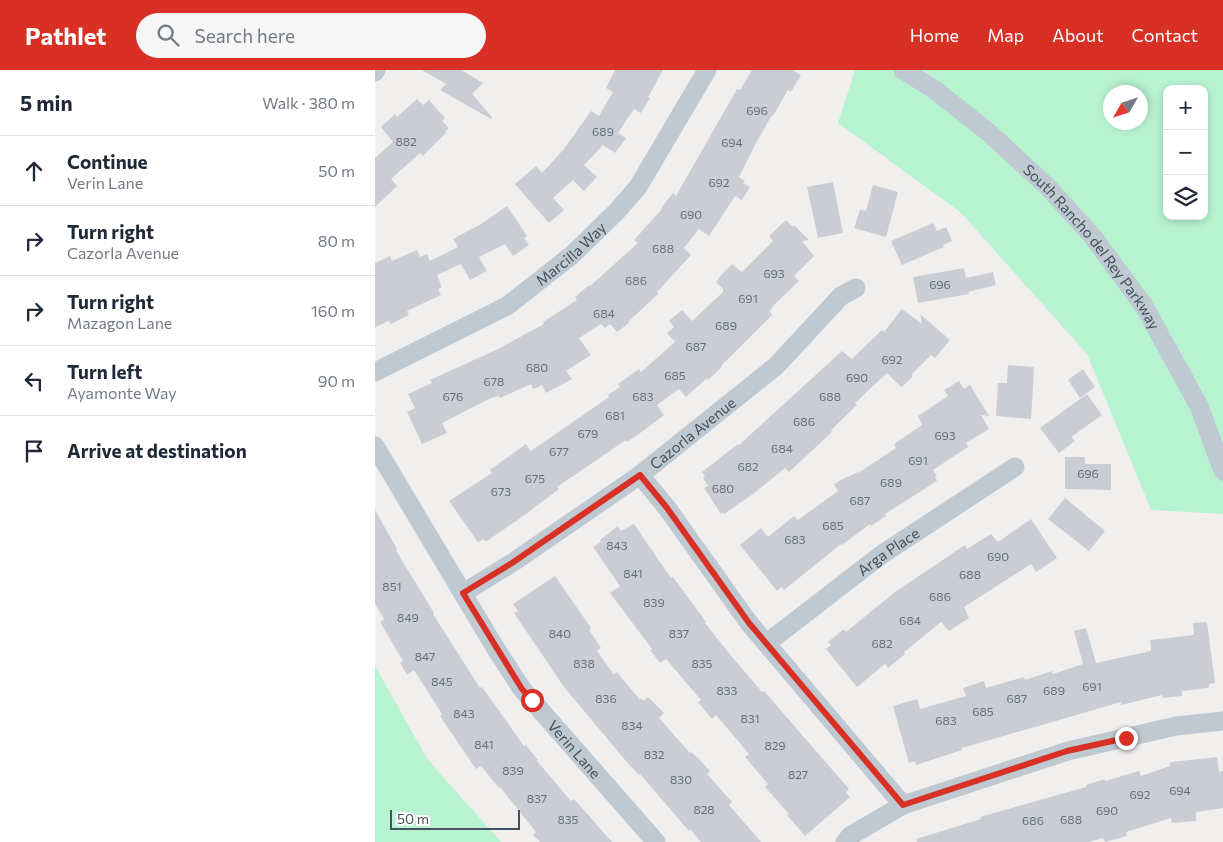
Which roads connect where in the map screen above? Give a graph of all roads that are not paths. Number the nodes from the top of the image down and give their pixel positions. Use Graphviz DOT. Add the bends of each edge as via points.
graph roads {
  1 [pos="707,70"];
  2 [pos="903,70"];
  3 [pos="856,288"];
  4 [pos="375,372"];
  5 [pos="375,446"];
  6 [pos="1015,467"];
  7 [pos="1223,471"];
  8 [pos="640,475"];
  9 [pos="463,593"];
  10 [pos="767,642"];
  11 [pos="1223,721"];
  12 [pos="903,805"];
  13 [pos="656,842"];
  14 [pos="845,842"];
  1 -- 4 [label="street, Marcilla Way" via="638,187 572,255 507,306"];
  2 -- 7 [label="street, South Rancho del Rey Parkway" via="935,90 988,132 1048,187 1093,237 1145,306 1199,406"];
  3 -- 8 [label="street, Cazorla Avenue" via="841,296 776,366"];
  5 -- 9 [label="street, Verin Lane"];
  6 -- 10 [label="street, Arga Place" via="881,555"];
  8 -- 9 [label="street, Cazorla Avenue"];
  8 -- 10 [label="street" via="749,623"];
  9 -- 13 [label="street, Verin Lane" via="522,689"];
  10 -- 12 [label="street"];
  11 -- 12 [label="street" via="1176,726 1067,751"];
  12 -- 14 [label="street"];
}
